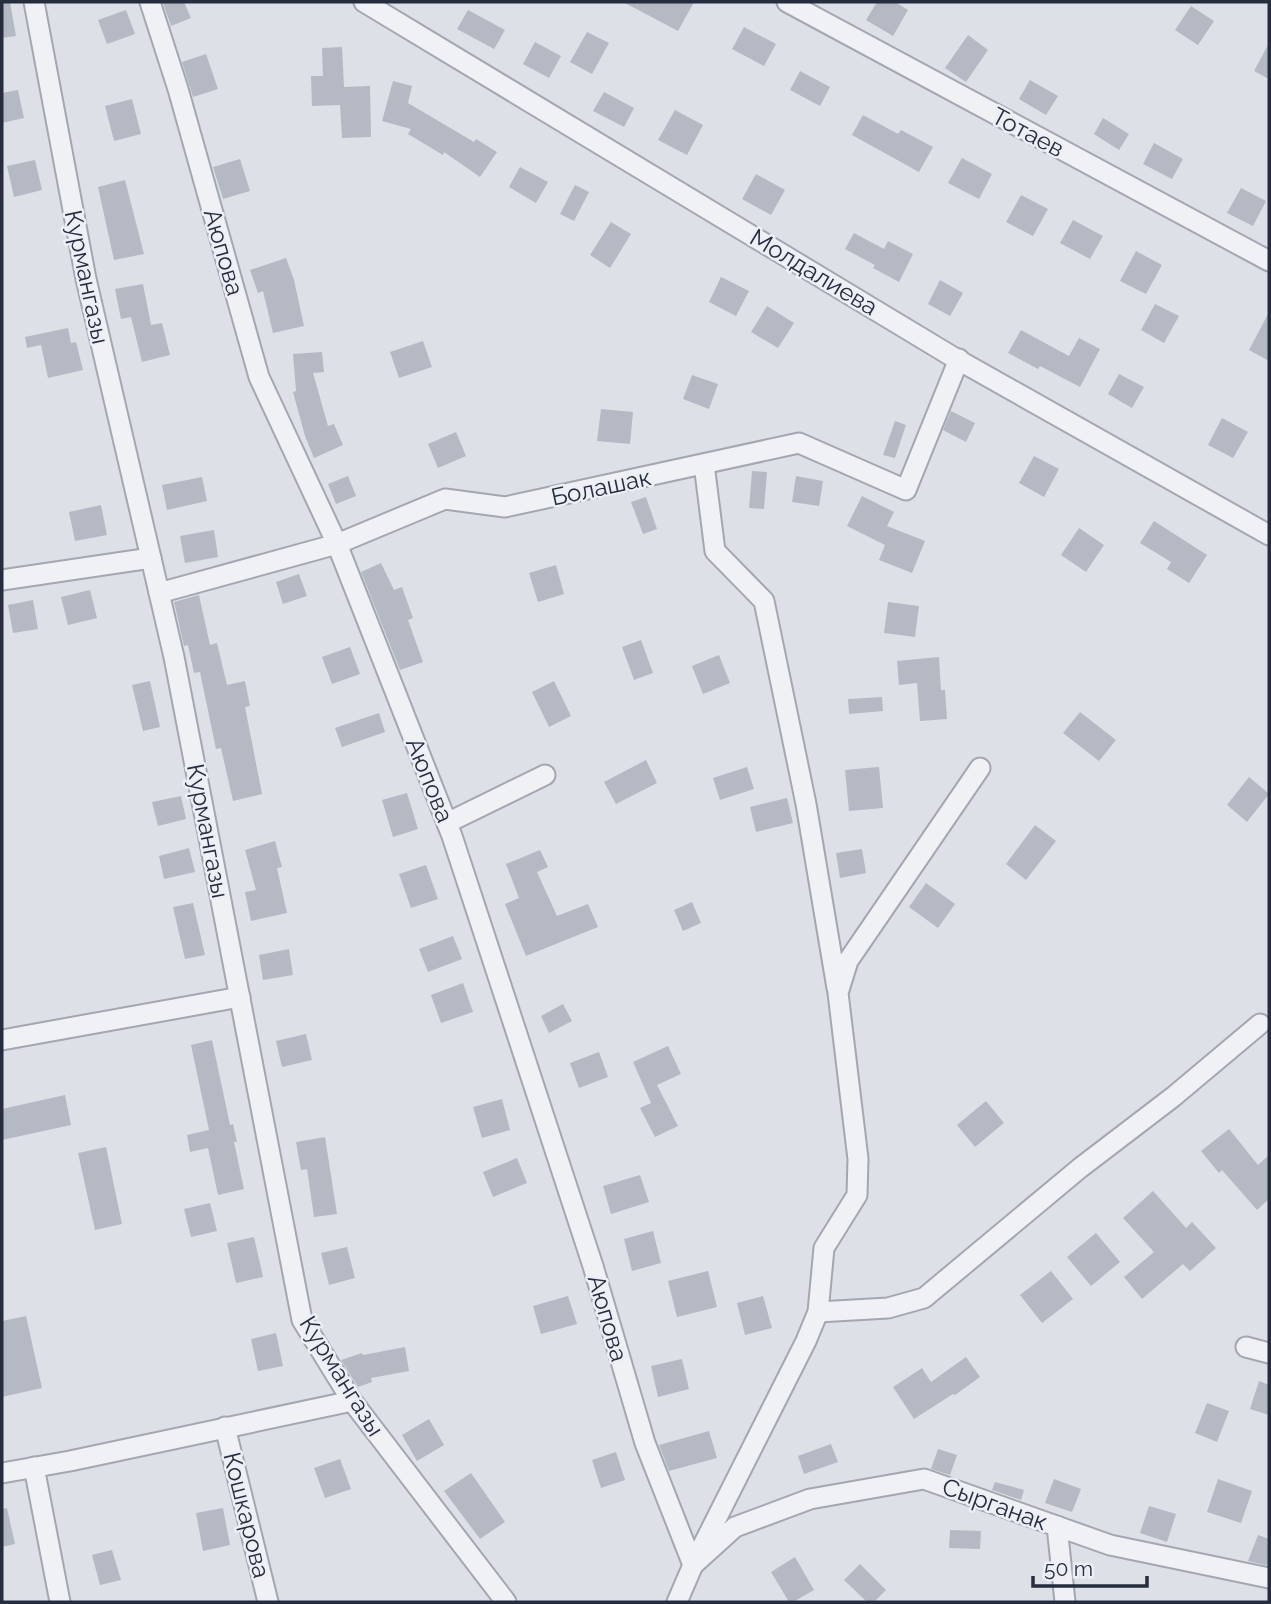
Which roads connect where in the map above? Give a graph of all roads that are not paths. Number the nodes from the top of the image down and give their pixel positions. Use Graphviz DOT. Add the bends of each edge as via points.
graph roads {
  1 [pos="33,2"];
  2 [pos="149,2"];
  3 [pos="364,2"];
  4 [pos="787,2"];
  5 [pos="1269,261"];
  6 [pos="959,359"];
  7 [pos="704,464"];
  8 [pos="1269,535"];
  9 [pos="337,544"];
  10 [pos="151,558"];
  11 [pos="2,580"];
  12 [pos="159,593"];
  13 [pos="980,768"];
  14 [pos="545,775"];
  15 [pos="447,823"];
  16 [pos="838,993"];
  17 [pos="240,997"];
  18 [pos="1259,1024"];
  19 [pos="2,1040"];
  20 [pos="818,1312"];
  21 [pos="1246,1347"];
  22 [pos="1269,1353"];
  23 [pos="352,1401"];
  24 [pos="225,1427"];
  25 [pos="34,1467"];
  26 [pos="2,1473"];
  27 [pos="1057,1526"];
  28 [pos="693,1565"];
  29 [pos="1269,1578"];
  30 [pos="60,1602"];
  31 [pos="268,1602"];
  32 [pos="506,1602"];
  33 [pos="677,1602"];
  34 [pos="1065,1602"];
  1 -- 10 [label="street, Курмангазы" via="86,279"];
  2 -- 9 [label="street, Аюпова" via="260,377"];
  3 -- 6 [label="street, Молдалиева"];
  4 -- 5 [label="street, Тотаев"];
  6 -- 7 [label="street, Болашак" via="906,491 799,443"];
  6 -- 8 [label="street, Молдалиева"];
  7 -- 9 [label="street, Болашак" via="505,508 445,499"];
  7 -- 16 [label="street" via="715,551 764,601 806,804"];
  9 -- 12 [label="street, Болашак"];
  9 -- 15 [label="street, Аюпова"];
  10 -- 11 [label="street"];
  10 -- 12 [label="street, Курмангазы"];
  12 -- 17 [label="street, Курмангазы"];
  13 -- 16 [label="street" via="849,961"];
  14 -- 15 [label="street"];
  15 -- 28 [label="street, Аюпова" via="589,1253 645,1443"];
  16 -- 20 [label="street" via="858,1159 857,1195 824,1248"];
  17 -- 19 [label="street"];
  17 -- 23 [label="street, Курмангазы" via="302,1320"];
  18 -- 20 [label="street" via="924,1298 888,1308"];
  20 -- 28 [label="street"];
  21 -- 22 [label="street"];
  23 -- 24 [label="street"];
  23 -- 32 [label="street, Курмангазы"];
  24 -- 25 [label="street"];
  24 -- 31 [label="street, Кошкарова"];
  25 -- 26 [label="street"];
  25 -- 30 [label="street"];
  27 -- 28 [label="street, Сырганак" via="924,1479 810,1499 735,1527"];
  27 -- 29 [label="street, Сырганак" via="1110,1545"];
  27 -- 34 [label="street"];
  28 -- 33 [label="street, Сырганак"];
}
